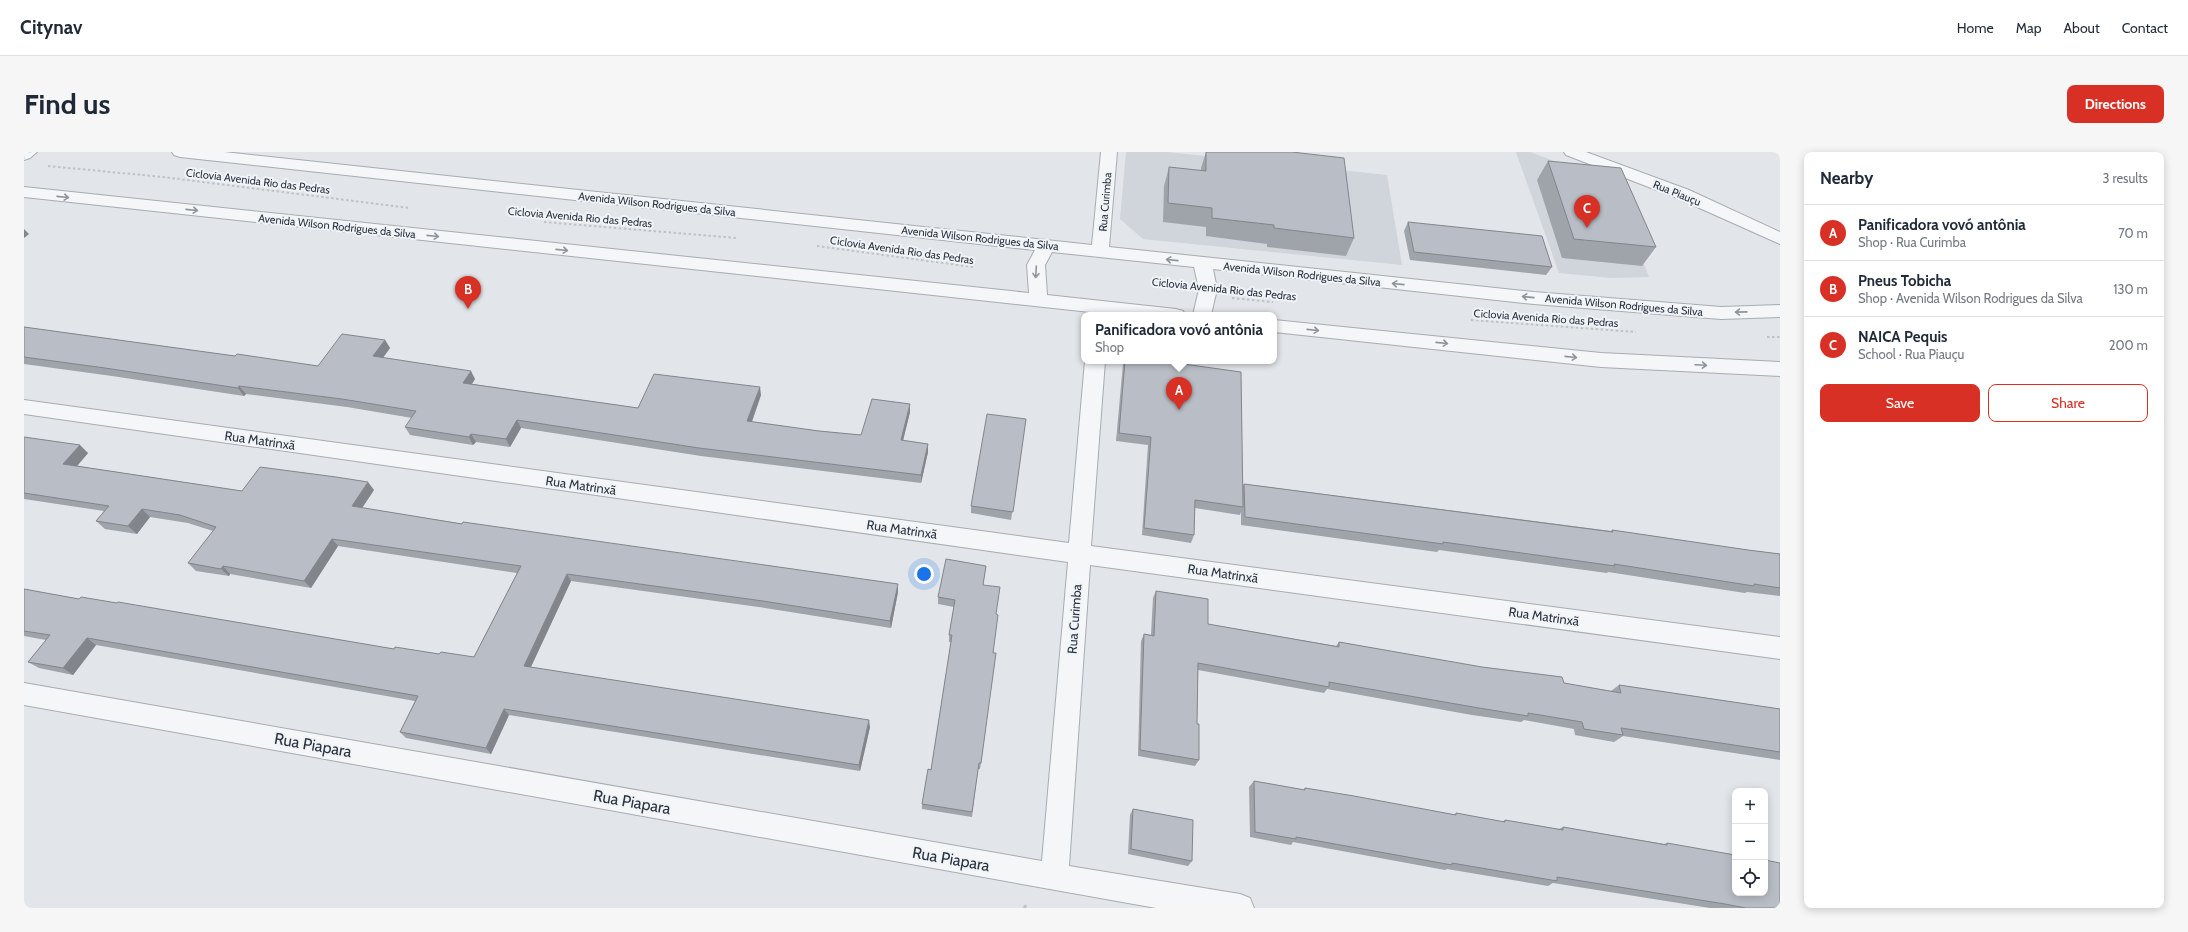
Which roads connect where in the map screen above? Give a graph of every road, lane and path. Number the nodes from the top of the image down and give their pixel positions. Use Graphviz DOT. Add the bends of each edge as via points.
graph roads {
  1 [pos="29,152"];
  2 [pos="180,152"];
  3 [pos="1110,152"];
  4 [pos="1572,152"];
  5 [pos="24,155"];
  6 [pos="47,166"];
  7 [pos="24,192"];
  8 [pos="417,208"];
  9 [pos="544,222"];
  10 [pos="742,238"];
  11 [pos="1780,239"];
  12 [pos="814,246"];
  13 [pos="1046,246"];
  14 [pos="1100,252"];
  15 [pos="1202,263"];
  16 [pos="980,268"];
  17 [pos="1209,295"];
  18 [pos="1038,300"];
  19 [pos="1279,303"];
  20 [pos="1099,311"];
  21 [pos="1118,312"];
  22 [pos="1203,312"];
  23 [pos="1780,312"];
  24 [pos="1468,320"];
  25 [pos="1277,326"];
  26 [pos="1640,332"];
  27 [pos="1764,337"];
  28 [pos="1780,337"];
  29 [pos="1095,364"];
  30 [pos="1780,370"];
  31 [pos="24,407"];
  32 [pos="1079,554"];
  33 [pos="1780,648"];
  34 [pos="24,694"];
  35 [pos="1054,877"];
  36 [pos="1240,908"];
  1 -- 5 [label="street"];
  2 -- 13 [label="street, Avenida Wilson Rodrigues da Silva"];
  3 -- 14 [label="street, Rua Curimba"];
  4 -- 11 [label="street, Rua Piauçu" via="1683,194"];
  6 -- 8 [label="path, Ciclovia Avenida Rio das Pedras" via="163,177"];
  7 -- 18 [label="street, Avenida Wilson Rodrigues da Silva, one-way"];
  9 -- 10 [label="path, Ciclovia Avenida Rio das Pedras"];
  12 -- 16 [label="path, Ciclovia Avenida Rio das Pedras"];
  13 -- 14 [label="street, Avenida Wilson Rodrigues da Silva"];
  13 -- 18 [label="street, one-way" via="1036,265"];
  15 -- 14 [label="street, Avenida Wilson Rodrigues da Silva, one-way"];
  15 -- 17 [label="street" via="1208,281"];
  23 -- 15 [label="street, Avenida Wilson Rodrigues da Silva, one-way" via="1721,313 1542,298"];
  17 -- 19 [label="path, Ciclovia Avenida Rio das Pedras"];
  17 -- 22 [label="street"];
  18 -- 20 [label="street, Avenida Wilson Rodrigues da Silva"];
  20 -- 21 [label="street, Avenida Wilson Rodrigues da Silva"];
  24 -- 26 [label="path, Ciclovia Avenida Rio das Pedras"];
  25 -- 30 [label="street, one-way" via="1601,360"];
  27 -- 28 [label="path"];
  29 -- 32 [label="street, Rua Curimba"];
  31 -- 32 [label="street, Rua Matrinxã"];
  32 -- 33 [label="street, Rua Matrinxã"];
  32 -- 35 [label="street, Rua Curimba"];
  34 -- 35 [label="street, Rua Piapara"];
  35 -- 36 [label="street, Rua Piapara"];
}
